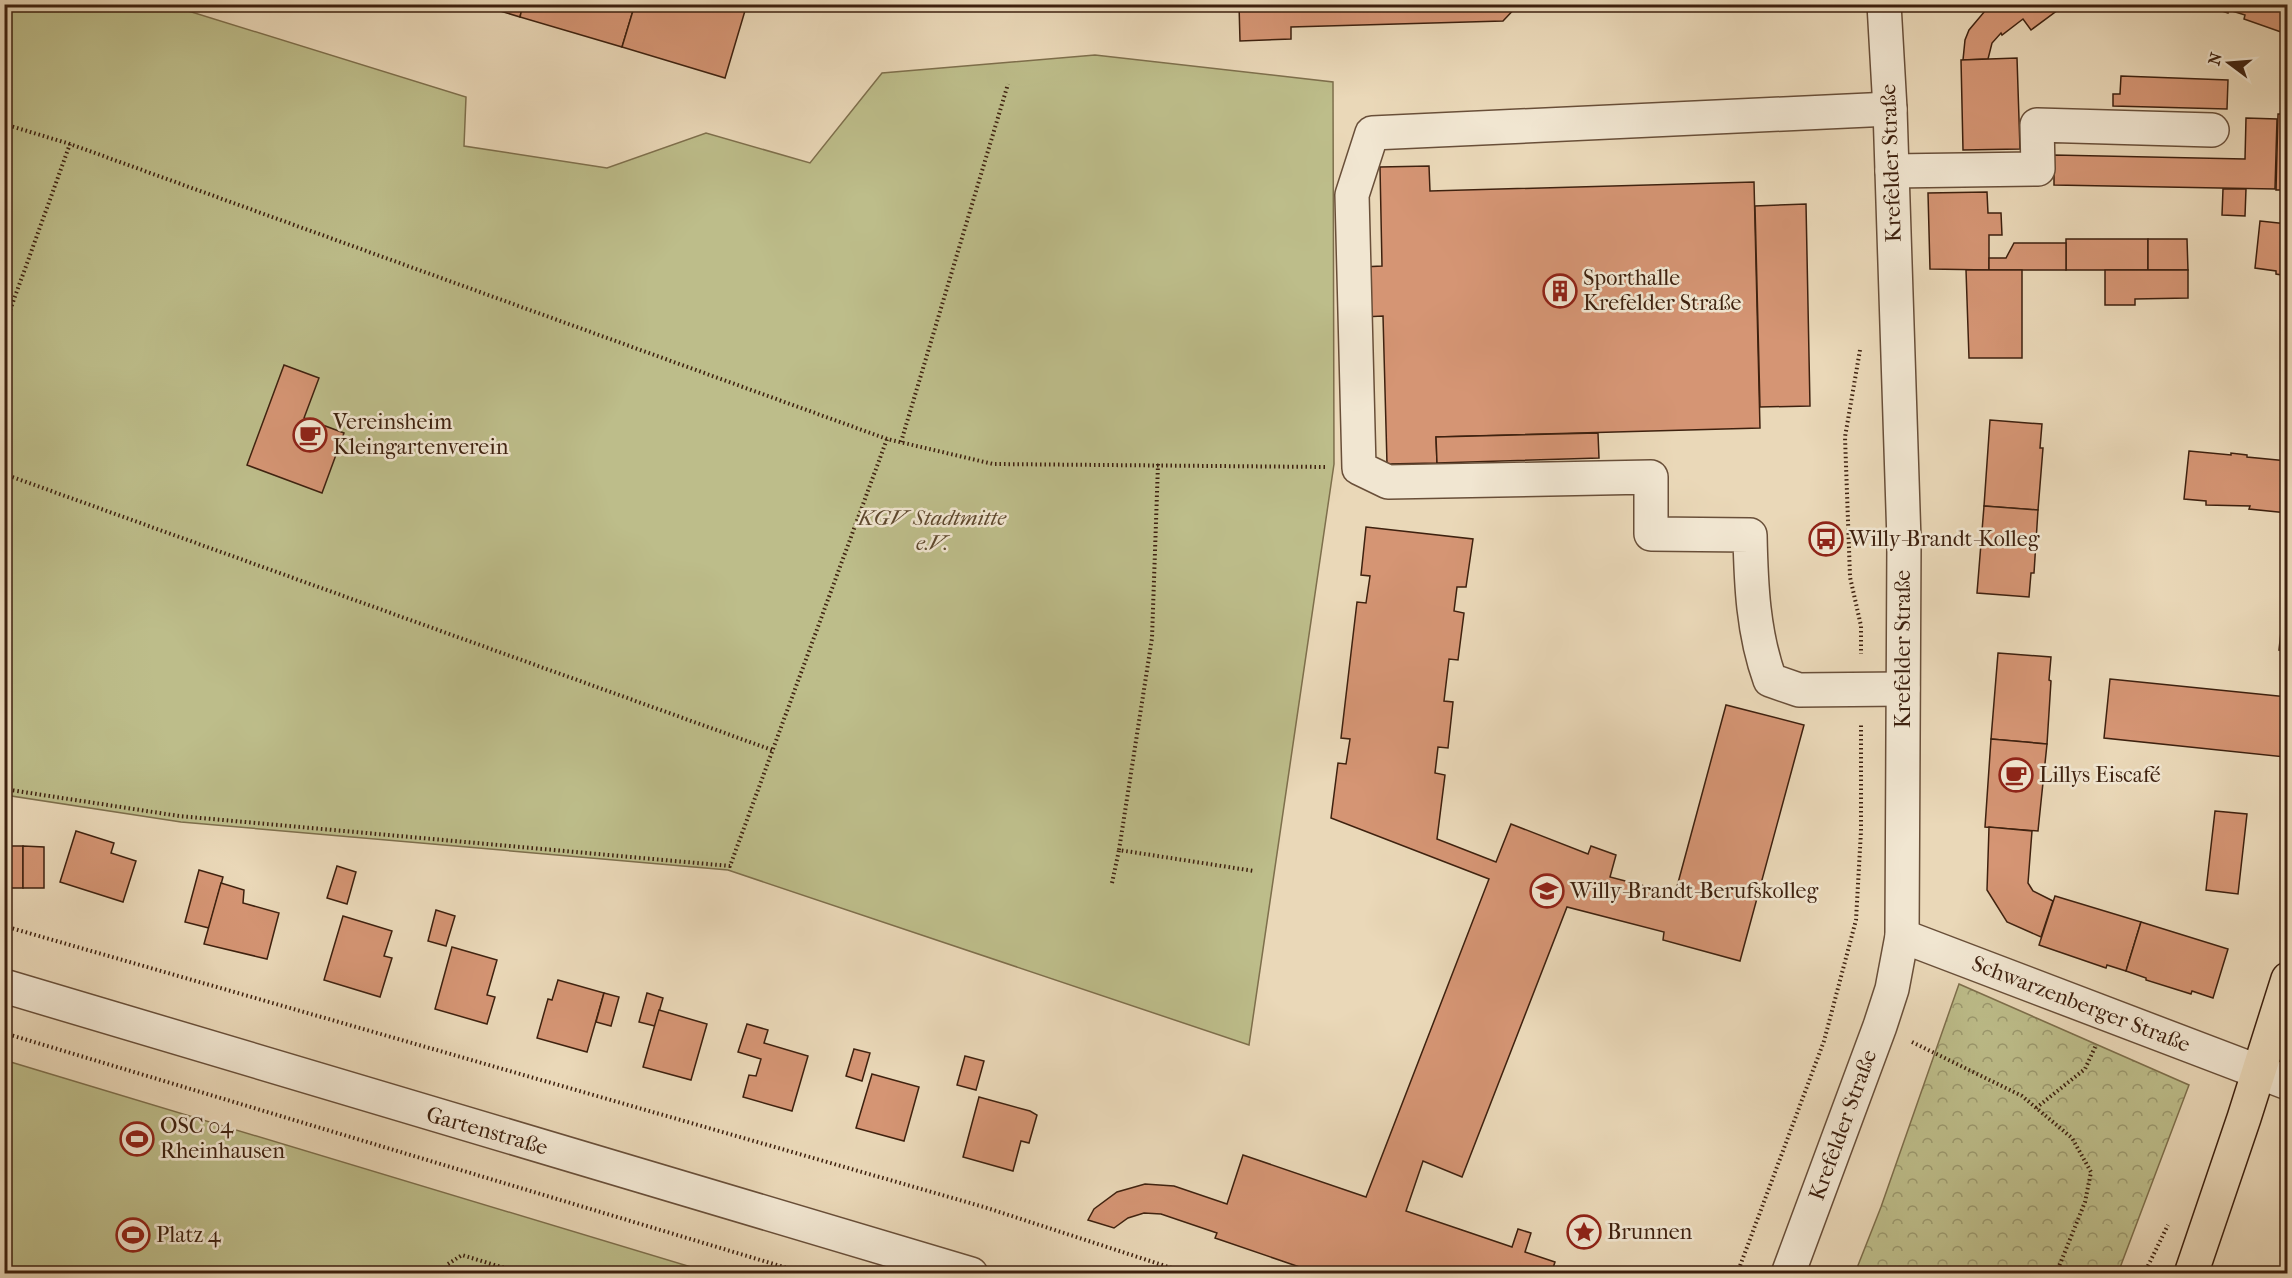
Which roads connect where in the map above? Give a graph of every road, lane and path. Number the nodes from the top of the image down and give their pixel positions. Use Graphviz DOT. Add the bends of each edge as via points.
graph roads {
  1 [pos="1884,4"];
  2 [pos="1008,84"];
  3 [pos="1890,109"];
  4 [pos="4,124"];
  5 [pos="2212,130"];
  6 [pos="70,144"];
  7 [pos="1892,171"];
  8 [pos="4,327"];
  9 [pos="1860,338"];
  10 [pos="887,439"];
  11 [pos="901,442"];
  12 [pos="1158,464"];
  13 [pos="1359,468"];
  14 [pos="4,474"];
  15 [pos="1903,689"];
  16 [pos="1861,690"];
  17 [pos="772,750"];
  18 [pos="4,789"];
  19 [pos="1119,850"];
  20 [pos="1254,872"];
  21 [pos="1112,883"];
  22 [pos="4,926"];
  23 [pos="1902,936"];
  24 [pos="2288,979"];
  25 [pos="4,986"];
  26 [pos="2109,1015"];
  27 [pos="1880,1026"];
  28 [pos="4,1033"];
  29 [pos="2273,1078"];
  30 [pos="2036,1108"];
  31 [pos="448,1264"];
  32 [pos="524,1274"];
  33 [pos="807,1274"];
  34 [pos="971,1274"];
  35 [pos="1190,1274"];
  36 [pos="1737,1274"];
  37 [pos="1788,1274"];
  38 [pos="2056,1274"];
  39 [pos="2191,1274"];
  1 -- 3 [label="street, Krefelder Straße"];
  2 -- 11 [label="path"];
  3 -- 7 [label="street, Krefelder Straße"];
  3 -- 13 [label="street" via="1372,133 1352,195"];
  4 -- 6 [label="path"];
  5 -- 7 [label="street" via="2037,125 2038,169"];
  6 -- 8 [label="path"];
  6 -- 10 [label="path"];
  7 -- 15 [label="street, Krefelder Straße" via="1904,541"];
  9 -- 16 [label="path" via="1845,437 1850,578 1861,626"];
  10 -- 11 [label="path"];
  10 -- 17 [label="path"];
  11 -- 12 [label="path" via="993,464"];
  12 -- 13 [label="path"];
  12 -- 19 [label="path" via="1152,638"];
  13 -- 16 [label="street" via="1388,482 1651,477 1651,534 1750,535 1752,598 1761,656 1770,680 1799,690"];
  14 -- 17 [label="path"];
  15 -- 16 [label="street"];
  15 -- 23 [label="street, Krefelder Straße"];
  16 -- 36 [label="path" via="1861,831 1856,920 1824,1041"];
  17 -- 18 [label="path" via="730,866 179,816"];
  19 -- 20 [label="path"];
  19 -- 21 [label="path"];
  22 -- 35 [label="path" via="984,1207"];
  23 -- 26 [label="street, Schwarzenberger Straße"];
  23 -- 27 [label="street, Krefelder Straße"];
  24 -- 29 [label="main road"];
  25 -- 34 [label="street, Gartenstraße"];
  26 -- 29 [label="street, Schwarzenberger Straße"];
  26 -- 30 [label="path" via="2085,1069"];
  27 -- 30 [label="path" via="2022,1096"];
  27 -- 37 [label="street, Krefelder Straße"];
  28 -- 33 [label="path"];
  29 -- 39 [label="main road"];
  30 -- 38 [label="path" via="2072,1138 2091,1172 2085,1202"];
  31 -- 32 [label="path" via="462,1255"];
}
